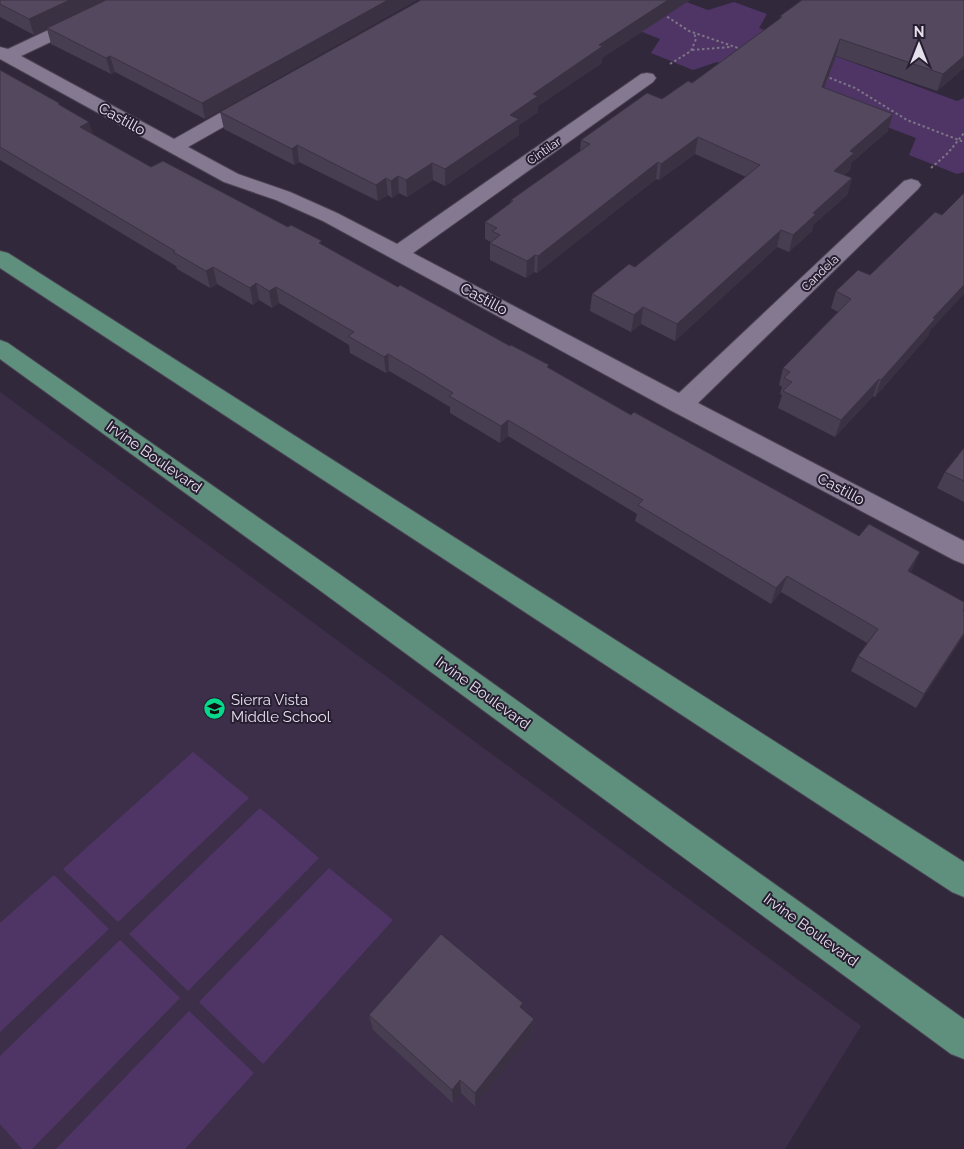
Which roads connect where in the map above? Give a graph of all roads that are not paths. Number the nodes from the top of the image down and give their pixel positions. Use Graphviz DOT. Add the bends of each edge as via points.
graph roads {
  1 [pos="125,0"];
  2 [pos="4,54"];
  3 [pos="648,78"];
  4 [pos="269,93"];
  5 [pos="174,147"];
  6 [pos="911,185"];
  7 [pos="398,253"];
  8 [pos="0,258"];
  9 [pos="0,348"];
  10 [pos="681,405"];
  11 [pos="964,553"];
  12 [pos="964,881"];
  13 [pos="964,1041"];
  1 -- 2 [label="street"];
  2 -- 5 [label="street, Castillo"];
  3 -- 7 [label="street, Cintilar"];
  4 -- 5 [label="street"];
  5 -- 7 [label="street, Castillo" via="232,178 330,217"];
  6 -- 10 [label="street, Candela"];
  7 -- 10 [label="street, Castillo"];
  8 -- 12 [label="main road"];
  9 -- 13 [label="main road, Irvine Boulevard"];
  10 -- 11 [label="street, Castillo"];
}
